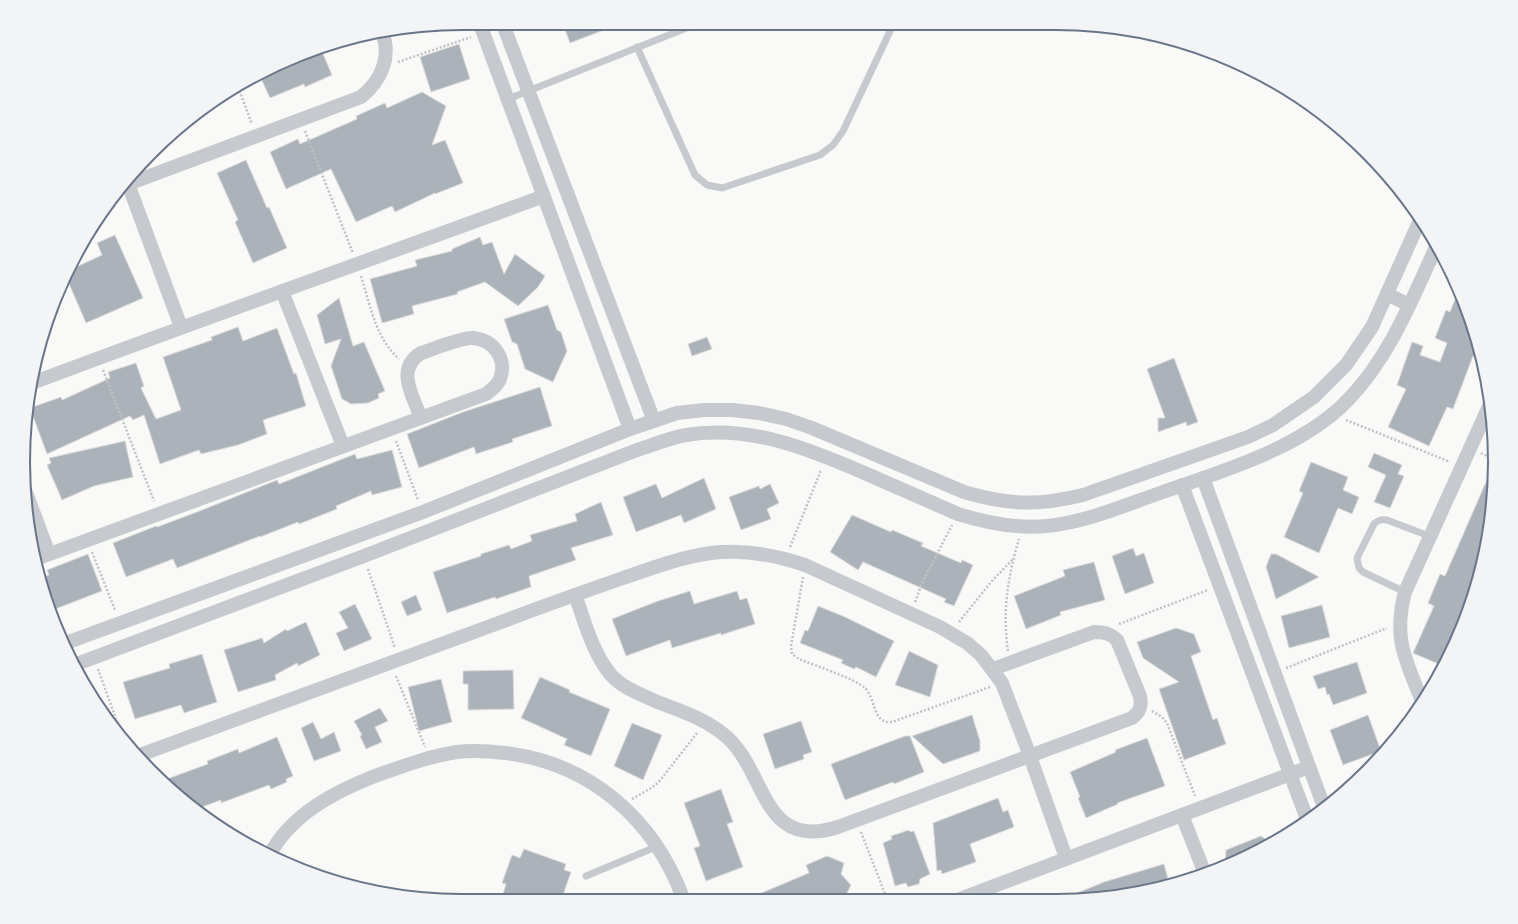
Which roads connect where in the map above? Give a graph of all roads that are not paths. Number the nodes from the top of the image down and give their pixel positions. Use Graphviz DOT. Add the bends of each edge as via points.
graph roads {
  1 [pos="482,30"];
  2 [pos="505,30"];
  3 [pos="681,30"];
  4 [pos="891,30"];
  5 [pos="383,37"];
  6 [pos="637,47"];
  7 [pos="528,91"];
  8 [pos="508,99"];
  9 [pos="135,180"];
  10 [pos="130,186"];
  11 [pos="544,196"];
  12 [pos="1417,226"];
  13 [pos="1433,252"];
  14 [pos="282,291"];
  15 [pos="1387,294"];
  16 [pos="1408,305"];
  17 [pos="181,327"];
  18 [pos="38,381"];
  19 [pos="1485,415"];
  20 [pos="421,418"];
  21 [pos="654,421"];
  22 [pos="630,429"];
  23 [pos="343,446"];
  24 [pos="1203,478"];
  25 [pos="492,484"];
  26 [pos="1182,485"];
  27 [pos="1097,490"];
  28 [pos="499,504"];
  29 [pos="33,512"];
  30 [pos="1106,512"];
  31 [pos="1429,536"];
  32 [pos="49,554"];
  33 [pos="41,557"];
  34 [pos="1404,592"];
  35 [pos="575,595"];
  36 [pos="70,642"];
  37 [pos="80,663"];
  38 [pos="993,669"];
  39 [pos="1420,695"];
  40 [pos="144,754"];
  41 [pos="1030,756"];
  42 [pos="1309,767"];
  43 [pos="1290,774"];
  44 [pos="1322,802"];
  45 [pos="1182,815"];
  46 [pos="1305,815"];
  47 [pos="658,846"];
  48 [pos="273,850"];
  49 [pos="1066,858"];
  50 [pos="1203,868"];
  51 [pos="586,876"];
  52 [pos="681,894"];
  53 [pos="973,894"];
  1 -- 8 [label="street"];
  2 -- 7 [label="street"];
  3 -- 6 [label="lane"];
  4 -- 6 [label="lane" via="843,131 833,145 820,155 722,188 707,185 695,175"];
  5 -- 9 [label="street" via="386,47 383,68 378,79 361,97"];
  6 -- 7 [label="lane"];
  7 -- 8 [label="lane"];
  7 -- 21 [label="street"];
  8 -- 11 [label="street"];
  10 -- 17 [label="street"];
  11 -- 14 [label="street"];
  11 -- 22 [label="street"];
  12 -- 15 [label="street"];
  13 -- 16 [label="street"];
  14 -- 17 [label="street"];
  14 -- 23 [label="street"];
  15 -- 16 [label="street"];
  15 -- 27 [label="street" via="1372,327 1346,365 1314,397 1293,412 1248,437"];
  16 -- 24 [label="street" via="1377,366 1347,401 1332,414 1288,443"];
  17 -- 18 [label="street"];
  19 -- 31 [label="street"];
  20 -- 20 [label="street" via="486,394 494,388 502,372 502,363 494,347 487,341 469,338 416,356 408,366 407,379"];
  20 -- 23 [label="street"];
  21 -- 22 [label="street"];
  21 -- 27 [label="street" via="677,413 704,410 752,412 786,419 964,492 987,499 1035,503 1059,501"];
  22 -- 25 [label="street"];
  23 -- 32 [label="street"];
  24 -- 26 [label="street"];
  24 -- 42 [label="street"];
  25 -- 28 [label="street"];
  25 -- 36 [label="street"];
  26 -- 30 [label="street"];
  26 -- 43 [label="street"];
  27 -- 30 [label="street"];
  28 -- 30 [label="street" via="659,442 686,435 714,433 763,437 797,446 827,456 958,514 1001,525 1046,526 1069,523"];
  28 -- 37 [label="street"];
  29 -- 32 [label="street"];
  31 -- 34 [label="street"];
  31 -- 34 [label="lane" via="1387,520 1377,520 1358,558 1363,572"];
  32 -- 33 [label="street"];
  34 -- 39 [label="street" via="1399,624 1403,653"];
  35 -- 38 [label="street" via="689,557 737,552 785,558 952,633 981,655"];
  35 -- 40 [label="street"];
  35 -- 41 [label="street" via="601,662 612,676 626,688 706,721 724,734 739,751 769,806 786,824 798,829 822,832"];
  38 -- 41 [label="street" via="1002,683"];
  38 -- 41 [label="street" via="1100,632 1112,635 1116,640 1140,696 1140,709 1132,718"];
  41 -- 49 [label="street"];
  42 -- 43 [label="street"];
  42 -- 44 [label="street"];
  43 -- 45 [label="street"];
  43 -- 46 [label="street"];
  45 -- 49 [label="street"];
  45 -- 50 [label="street"];
  47 -- 48 [label="street" via="622,805 576,774 550,763 520,755 489,751 457,752 430,758 366,780 312,807 290,826"];
  47 -- 51 [label="lane"];
  47 -- 52 [label="street"];
  49 -- 53 [label="street"];
}
